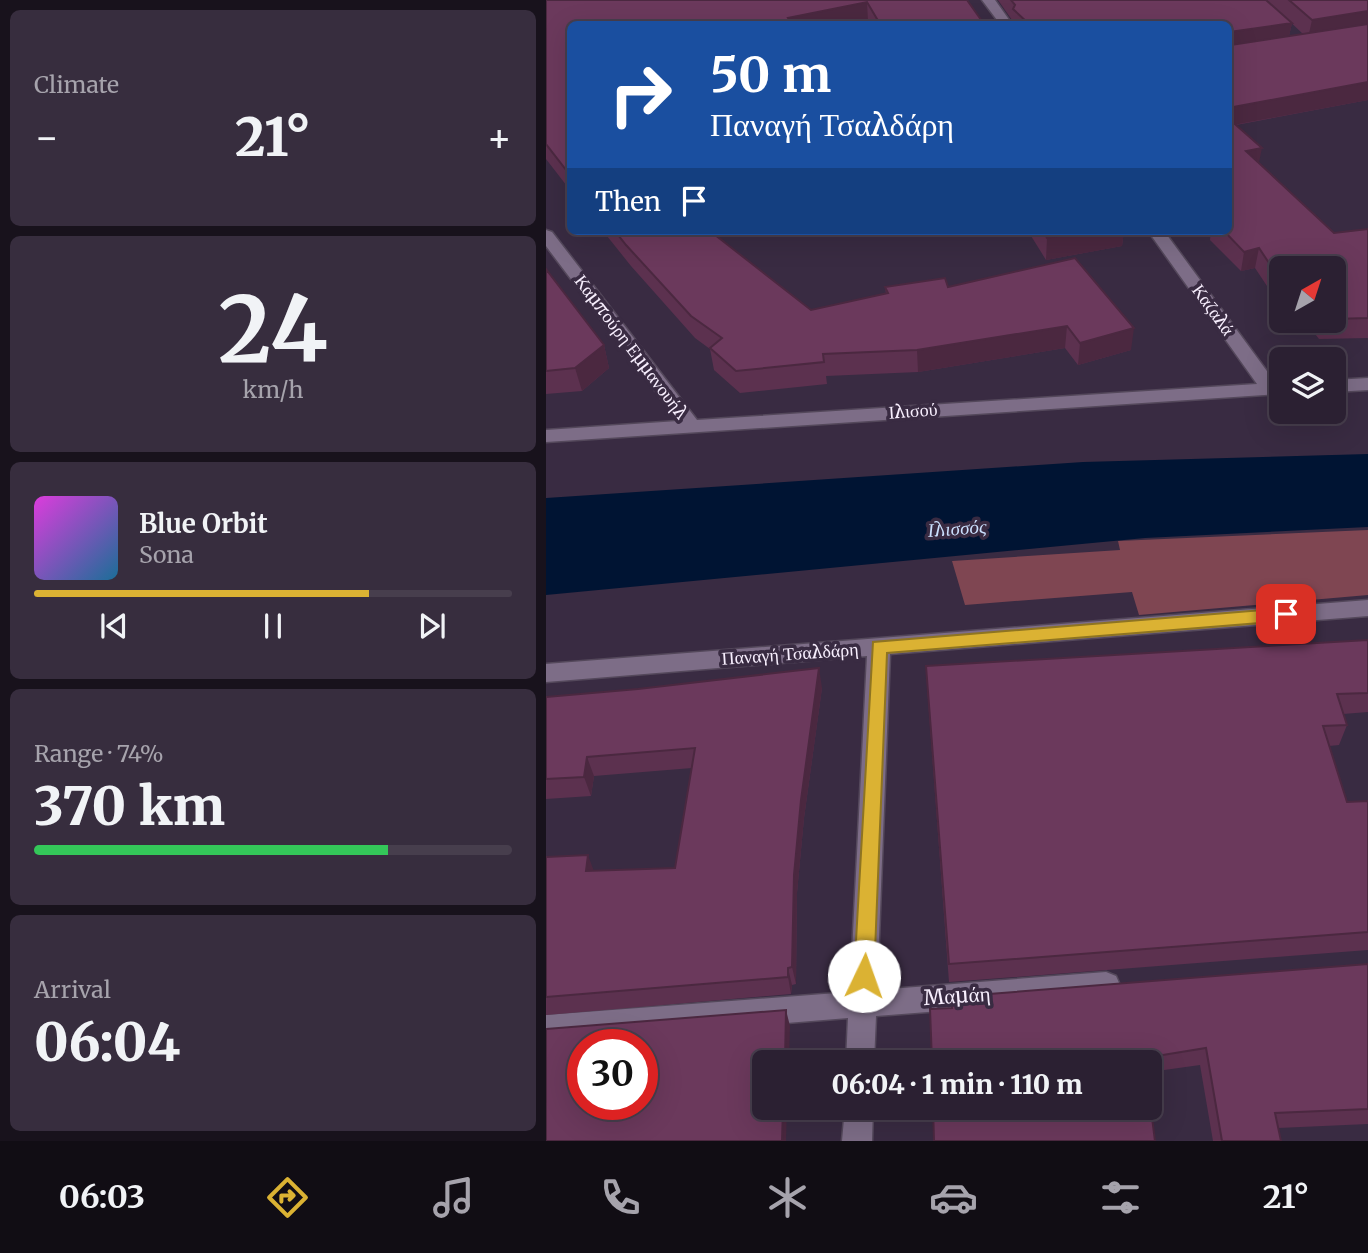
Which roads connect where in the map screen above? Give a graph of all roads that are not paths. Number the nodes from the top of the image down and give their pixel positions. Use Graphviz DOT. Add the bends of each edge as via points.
graph roads {
  1 [pos="988,0"];
  2 [pos="1004,21"];
  3 [pos="546,235"];
  4 [pos="1159,235"];
  5 [pos="1269,379"];
  6 [pos="1368,384"];
  7 [pos="1346,385"];
  8 [pos="1269,388"];
  9 [pos="691,425"];
  10 [pos="546,436"];
  11 [pos="1368,608"];
  12 [pos="879,647"];
  13 [pos="546,673"];
  14 [pos="1136,982"];
  15 [pos="863,1003"];
  16 [pos="546,1029"];
  17 [pos="861,1050"];
  18 [pos="858,1120"];
  19 [pos="857,1141"];
  1 -- 2 [label="street"];
  3 -- 9 [label="street, Καμπούρη Εμμανουήλ"];
  4 -- 5 [label="street, Καζαλά"];
  6 -- 7 [label="street"];
  8 -- 9 [label="street, Ιλισού"];
  9 -- 10 [label="street, Ιλισού"];
  11 -- 12 [label="street, Παναγή Τσαλδάρη"];
  12 -- 13 [label="street, Παναγή Τσαλδάρη"];
  12 -- 15 [label="street"];
  14 -- 15 [label="street, Μαμάη"];
  15 -- 16 [label="street, Μαμάη"];
  15 -- 17 [label="street"];
  18 -- 19 [label="street"];
}
